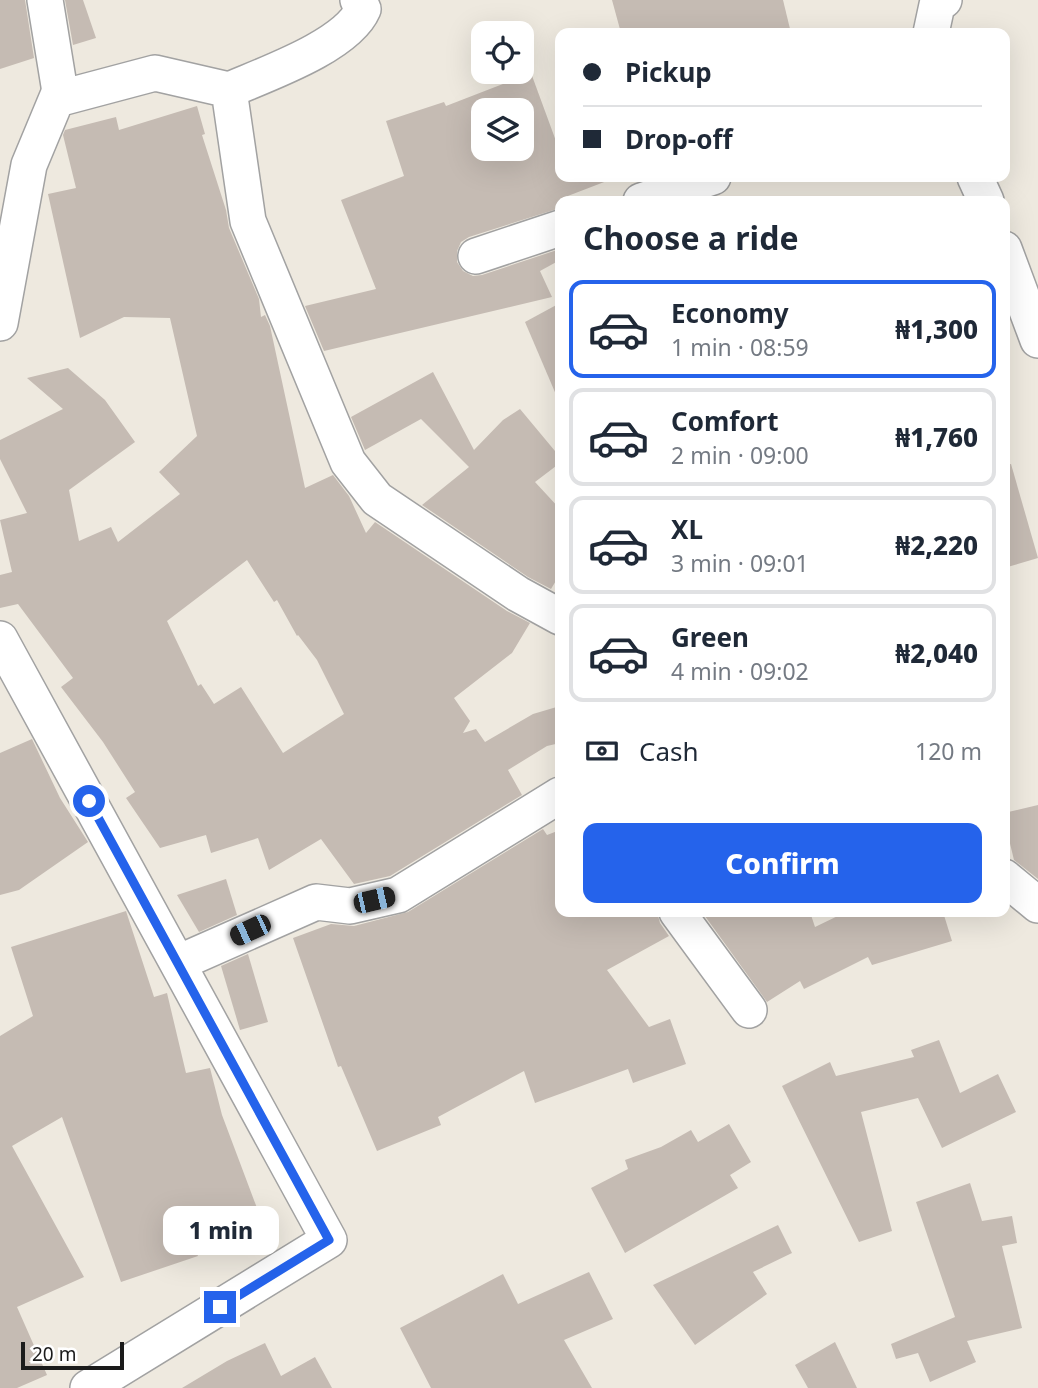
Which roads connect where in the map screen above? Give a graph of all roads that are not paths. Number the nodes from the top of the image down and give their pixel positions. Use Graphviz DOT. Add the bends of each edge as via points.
graph roads {
  1 [pos="45,0"];
  2 [pos="358,0"];
  3 [pos="944,0"];
  4 [pos="932,28"];
  5 [pos="229,90"];
  6 [pos="61,98"];
  7 [pos="698,182"];
  8 [pos="656,196"];
  9 [pos="555,230"];
  10 [pos="476,256"];
  11 [pos="1010,265"];
  12 [pos="0,323"];
  13 [pos="1038,340"];
  14 [pos="555,614"];
  15 [pos="0,639"];
  16 [pos="555,798"];
  17 [pos="1010,882"];
  18 [pos="1038,905"];
  19 [pos="681,917"];
  20 [pos="178,963"];
  21 [pos="749,1010"];
  22 [pos="88,1388"];
  1 -- 6 [label="street"];
  2 -- 5 [label="street" via="363,9 359,19 338,38"];
  3 -- 4 [label="street" via="937,5"];
  5 -- 6 [label="street" via="155,73"];
  5 -- 14 [label="street" via="248,221 348,462 377,499"];
  6 -- 12 [label="street" via="59,93 29,165"];
  7 -- 8 [label="street"];
  9 -- 10 [label="street"];
  11 -- 13 [label="street"];
  15 -- 20 [label="street"];
  16 -- 20 [label="street" via="398,895 350,906 316,902"];
  17 -- 18 [label="street"];
  19 -- 21 [label="street"];
  20 -- 22 [label="street" via="329,1240"];
}
